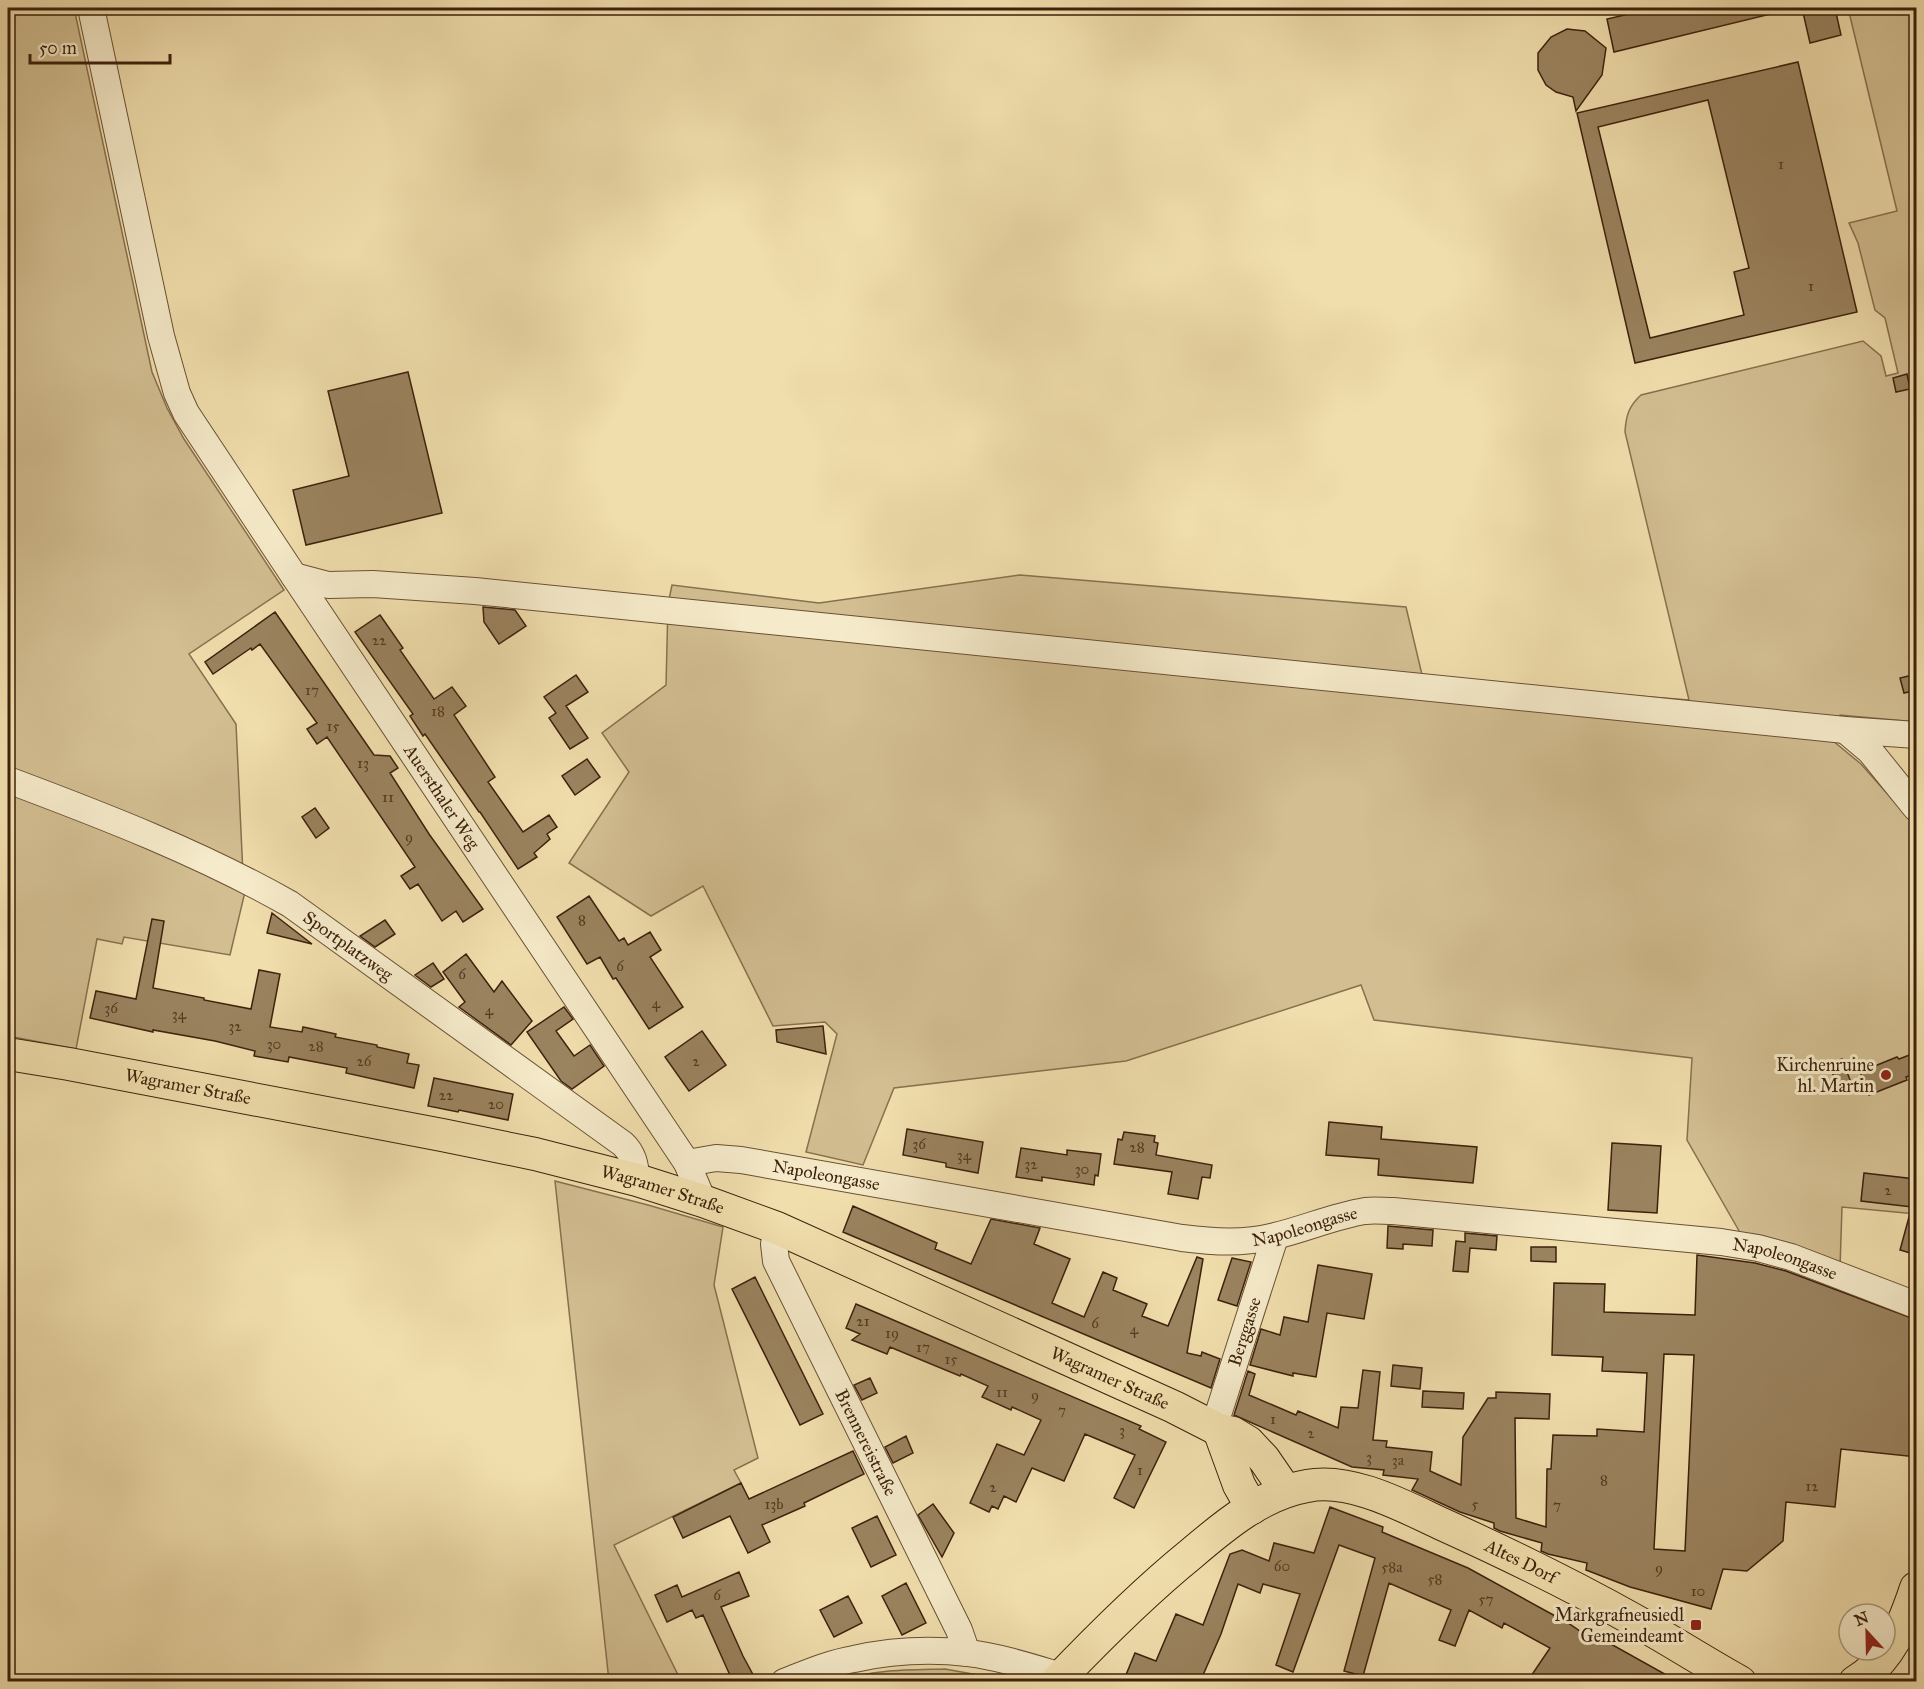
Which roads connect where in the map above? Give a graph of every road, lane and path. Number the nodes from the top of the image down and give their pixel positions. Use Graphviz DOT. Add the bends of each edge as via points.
graph roads {
  1 [pos="91,8"];
  2 [pos="294,576"];
  3 [pos="1845,730"];
  4 [pos="1917,735"];
  5 [pos="8,780"];
  6 [pos="1917,808"];
  7 [pos="8,1054"];
  8 [pos="687,1163"];
  9 [pos="637,1180"];
  10 [pos="703,1201"];
  11 [pos="777,1228"];
  12 [pos="1275,1237"];
  13 [pos="1917,1305"];
  14 [pos="1216,1428"];
  15 [pos="1286,1491"];
  16 [pos="1252,1508"];
  17 [pos="1917,1588"];
  18 [pos="967,1653"];
  19 [pos="1059,1679"];
  20 [pos="784,1682"];
  21 [pos="1740,1682"];
  22 [pos="1855,1682"];
  1 -- 2 [label="street, Auersthaler Weg" via="161,336 177,393 197,431"];
  2 -- 3 [label="street" via="328,585 475,591"];
  2 -- 8 [label="street, Auersthaler Weg"];
  3 -- 4 [label="street"];
  3 -- 6 [label="street" via="1870,751"];
  5 -- 9 [label="street, Sportplatzweg" via="111,819 248,880 290,904 623,1143 633,1157"];
  7 -- 9 [label="main road, Wagramer Straße" via="454,1137"];
  8 -- 10 [label="street, Auersthaler Weg"];
  8 -- 12 [label="street, Napoleongasse" via="716,1158 741,1160 1182,1238 1244,1242"];
  9 -- 10 [label="main road, Wagramer Straße"];
  10 -- 11 [label="main road, Wagramer Straße"];
  11 -- 14 [label="main road, Wagramer Straße"];
  11 -- 18 [label="street, Brennereistraße" via="776,1261"];
  12 -- 13 [label="street, Napoleongasse" via="1338,1217 1393,1211 1678,1238 1758,1248 1791,1257"];
  12 -- 14 [label="street, Berggasse"];
  14 -- 15 [label="main road, Wagramer Straße" via="1248,1442"];
  14 -- 16 [label="main road"];
  15 -- 16 [label="main road, Altes Dorf"];
  15 -- 21 [label="main road, Altes Dorf" via="1324,1484 1397,1503 1584,1594"];
  16 -- 19 [label="main road, Altes Dorf" via="1167,1574"];
  17 -- 22 [label="main road" via="1882,1661"];
  18 -- 19 [label="street" via="1030,1667"];
  18 -- 20 [label="street" via="882,1653 851,1659"];
}
